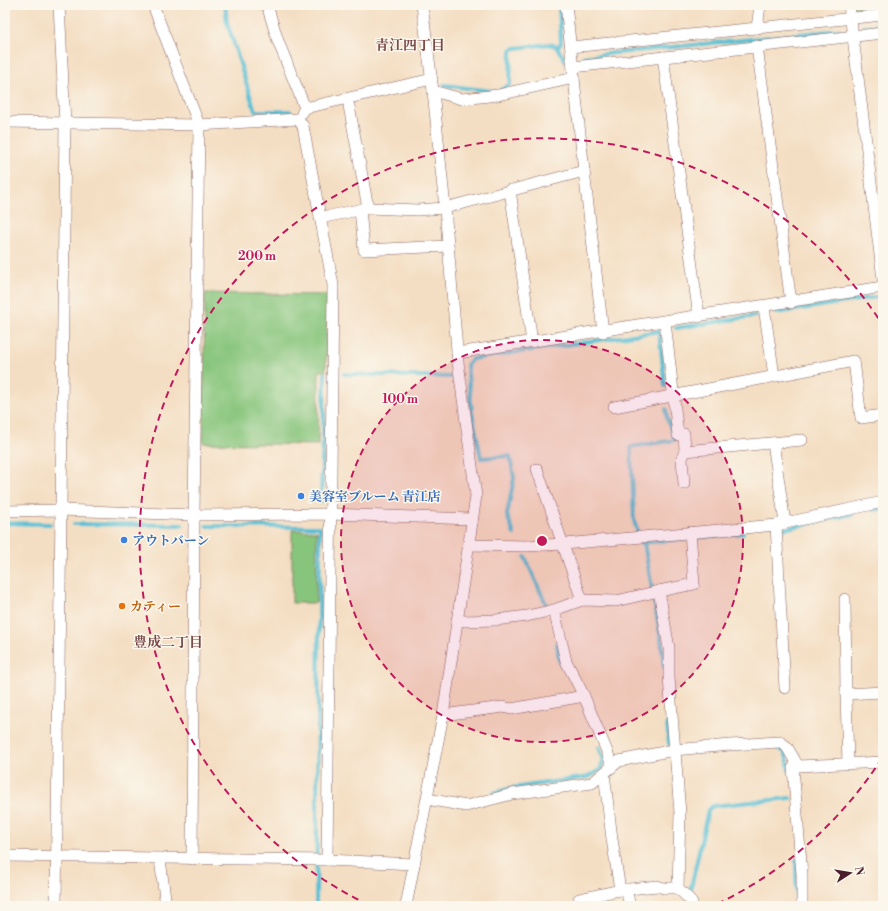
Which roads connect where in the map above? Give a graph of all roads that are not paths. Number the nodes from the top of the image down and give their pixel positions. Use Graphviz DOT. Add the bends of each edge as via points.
graph roads {
  1 [pos="59,5"];
  2 [pos="153,5"];
  3 [pos="267,5"];
  4 [pos="422,5"];
  5 [pos="566,5"];
  6 [pos="760,5"];
  7 [pos="849,5"];
  8 [pos="883,14"];
  9 [pos="850,18"];
  10 [pos="757,28"];
  11 [pos="883,33"];
  12 [pos="852,36"];
  13 [pos="757,46"];
  14 [pos="571,48"];
  15 [pos="663,57"];
  16 [pos="574,72"];
  17 [pos="432,79"];
  18 [pos="433,91"];
  19 [pos="350,106"];
  20 [pos="305,108"];
  21 [pos="298,119"];
  22 [pos="5,122"];
  23 [pos="65,123"];
  24 [pos="199,125"];
  25 [pos="584,171"];
  26 [pos="510,190"];
  27 [pos="878,199"];
  28 [pos="445,208"];
  29 [pos="364,209"];
  30 [pos="320,218"];
  31 [pos="448,246"];
  32 [pos="883,279"];
  33 [pos="883,287"];
  34 [pos="791,302"];
  35 [pos="764,307"];
  36 [pos="699,317"];
  37 [pos="664,322"];
  38 [pos="603,332"];
  39 [pos="532,342"];
  40 [pos="457,353"];
  41 [pos="774,376"];
  42 [pos="673,396"];
  43 [pos="614,407"];
  44 [pos="883,415"];
  45 [pos="802,440"];
  46 [pos="773,443"];
  47 [pos="685,451"];
  48 [pos="537,469"];
  49 [pos="684,484"];
  50 [pos="883,502"];
  51 [pos="5,510"];
  52 [pos="62,510"];
  53 [pos="330,514"];
  54 [pos="194,515"];
  55 [pos="472,519"];
  56 [pos="778,527"];
  57 [pos="690,537"];
  58 [pos="564,544"];
  59 [pos="469,545"];
  60 [pos="655,592"];
  61 [pos="845,599"];
  62 [pos="582,600"];
  63 [pos="551,611"];
  64 [pos="457,620"];
  65 [pos="785,688"];
  66 [pos="883,692"];
  67 [pos="846,694"];
  68 [pos="581,697"];
  69 [pos="443,715"];
  70 [pos="674,750"];
  71 [pos="848,760"];
  72 [pos="883,762"];
  73 [pos="797,764"];
  74 [pos="608,770"];
  75 [pos="427,799"];
  76 [pos="5,856"];
  77 [pos="56,858"];
  78 [pos="160,859"];
  79 [pos="192,859"];
  80 [pos="320,860"];
  81 [pos="414,864"];
  82 [pos="678,888"];
  83 [pos="623,890"];
  84 [pos="579,899"];
  85 [pos="690,901"];
  86 [pos="56,906"];
  87 [pos="166,906"];
  88 [pos="406,906"];
  89 [pos="630,906"];
  90 [pos="802,906"];
  1 -- 23 [label="street"];
  2 -- 24 [label="street"];
  3 -- 20 [label="street" via="278,41"];
  4 -- 17 [label="street"];
  5 -- 14 [label="street"];
  6 -- 10 [label="street"];
  7 -- 9 [label="street"];
  8 -- 9 [label="street"];
  9 -- 10 [label="street"];
  9 -- 12 [label="street"];
  10 -- 14 [label="street"];
  11 -- 12 [label="street"];
  12 -- 13 [label="street"];
  12 -- 27 [label="street"];
  13 -- 15 [label="street"];
  13 -- 34 [label="street"];
  14 -- 16 [label="street"];
  15 -- 16 [label="street"];
  15 -- 36 [label="street"];
  16 -- 18 [label="street" via="498,96 462,99"];
  16 -- 25 [label="street"];
  17 -- 18 [label="street"];
  17 -- 20 [label="street"];
  18 -- 28 [label="street"];
  19 -- 29 [label="street"];
  20 -- 21 [label="street"];
  21 -- 24 [label="street"];
  21 -- 30 [label="street" via="303,126"];
  22 -- 23 [label="street"];
  23 -- 24 [label="street"];
  23 -- 52 [label="street"];
  24 -- 54 [label="street"];
  25 -- 26 [label="street"];
  25 -- 38 [label="street"];
  26 -- 28 [label="street"];
  26 -- 39 [label="street"];
  27 -- 32 [label="street"];
  28 -- 29 [label="street"];
  28 -- 31 [label="street"];
  29 -- 30 [label="street"];
  29 -- 31 [label="street" via="364,250"];
  30 -- 53 [label="street" via="333,285"];
  31 -- 40 [label="street"];
  33 -- 34 [label="street"];
  34 -- 35 [label="street"];
  35 -- 36 [label="street"];
  35 -- 41 [label="street"];
  36 -- 37 [label="street"];
  37 -- 38 [label="street"];
  37 -- 42 [label="street"];
  38 -- 39 [label="street"];
  39 -- 40 [label="street"];
  40 -- 55 [label="street" via="476,496"];
  41 -- 42 [label="street"];
  41 -- 44 [label="street" via="854,361 861,418"];
  42 -- 43 [label="street"];
  42 -- 47 [label="street" via="678,435 684,434"];
  45 -- 46 [label="street"];
  46 -- 47 [label="street"];
  46 -- 56 [label="street"];
  47 -- 49 [label="street" via="682,459"];
  48 -- 58 [label="street"];
  50 -- 56 [label="street"];
  51 -- 52 [label="street"];
  52 -- 54 [label="street"];
  52 -- 77 [label="street"];
  53 -- 54 [label="street"];
  53 -- 55 [label="street"];
  53 -- 80 [label="street"];
  54 -- 79 [label="street"];
  55 -- 59 [label="street"];
  56 -- 57 [label="street"];
  56 -- 65 [label="street"];
  57 -- 58 [label="street"];
  57 -- 60 [label="street" via="694,584"];
  58 -- 59 [label="street"];
  58 -- 62 [label="street"];
  59 -- 64 [label="street"];
  60 -- 62 [label="street" via="616,601"];
  60 -- 70 [label="street" via="669,648"];
  61 -- 67 [label="street"];
  62 -- 63 [label="street"];
  63 -- 64 [label="street" via="496,620"];
  63 -- 68 [label="street" via="566,661"];
  64 -- 69 [label="street"];
  66 -- 67 [label="street"];
  67 -- 71 [label="street"];
  68 -- 69 [label="street"];
  68 -- 74 [label="street" via="608,754"];
  69 -- 75 [label="street"];
  70 -- 73 [label="street" via="780,742 787,747"];
  70 -- 74 [label="street" via="619,761"];
  70 -- 82 [label="street" via="680,813"];
  71 -- 72 [label="street"];
  71 -- 73 [label="street"];
  73 -- 90 [label="street" via="793,768 802,874"];
  74 -- 75 [label="street" via="592,783 512,794 466,806"];
  74 -- 83 [label="street" via="612,839"];
  75 -- 81 [label="street"];
  76 -- 77 [label="street"];
  77 -- 78 [label="street"];
  77 -- 86 [label="street"];
  78 -- 79 [label="street"];
  78 -- 87 [label="street"];
  79 -- 80 [label="street"];
  80 -- 81 [label="street"];
  81 -- 88 [label="street"];
  82 -- 83 [label="street" via="657,886"];
  82 -- 85 [label="street"];
  83 -- 84 [label="street"];
  83 -- 89 [label="street"];
}
